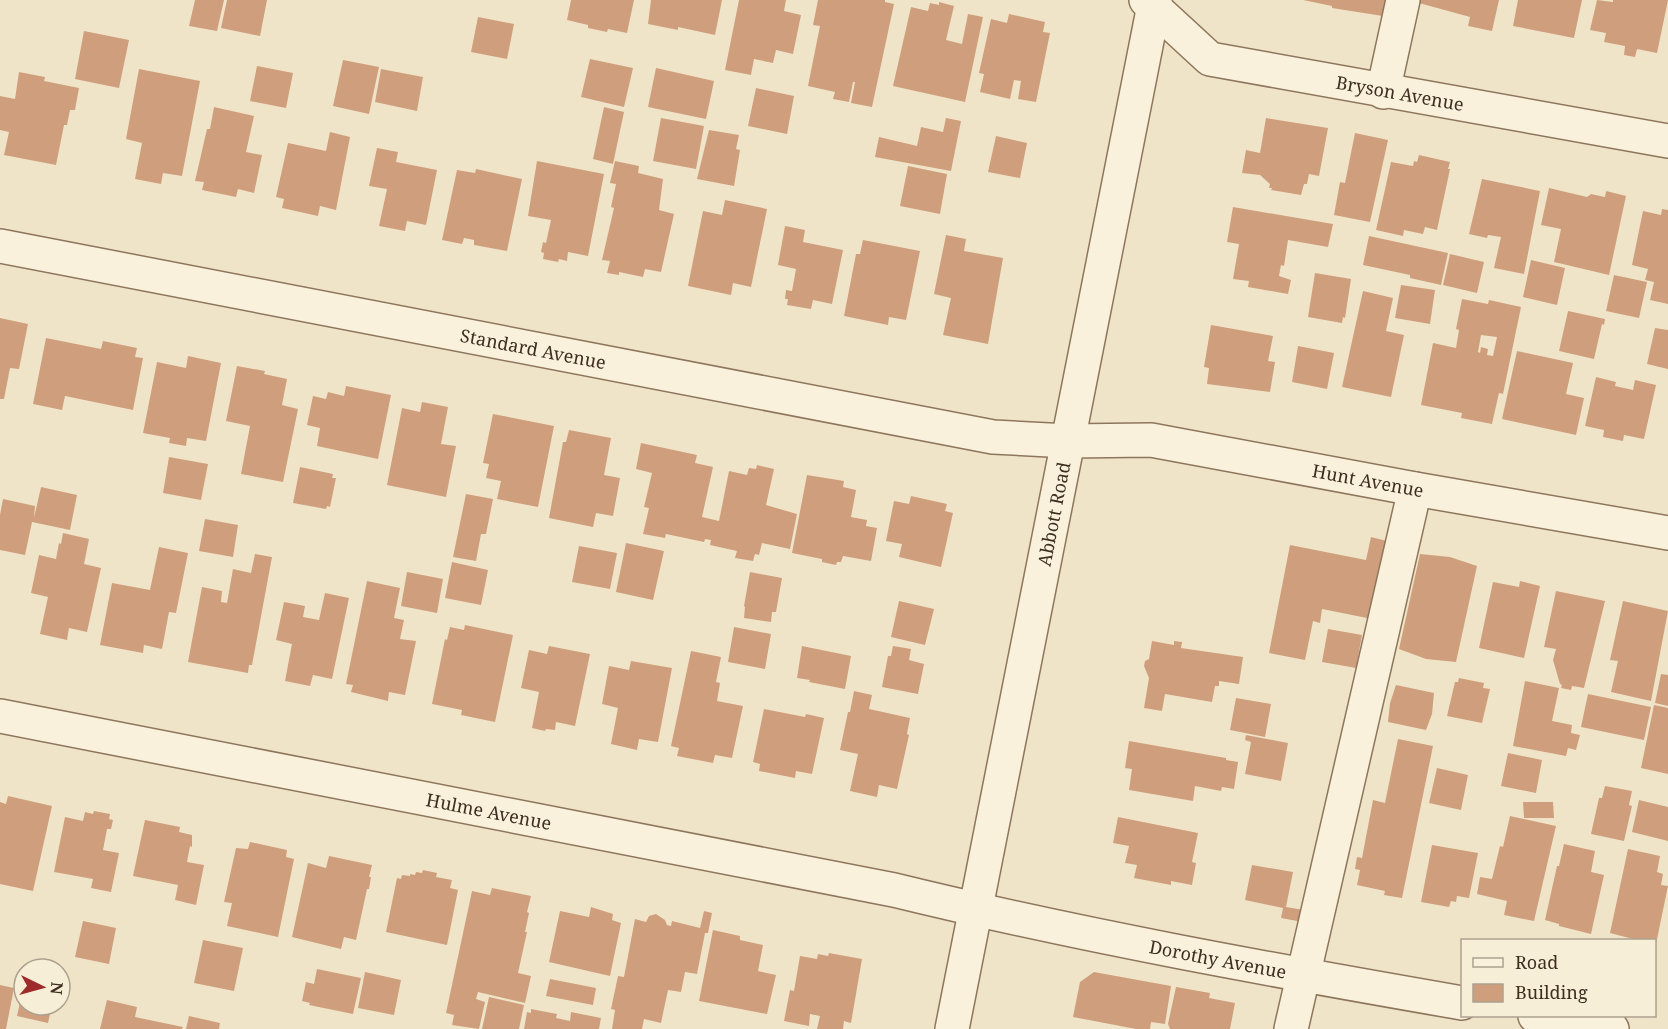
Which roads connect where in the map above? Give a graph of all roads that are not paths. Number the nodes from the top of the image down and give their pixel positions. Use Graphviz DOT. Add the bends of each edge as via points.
graph roads {
  1 [pos="1403,0"];
  2 [pos="1151,2"];
  3 [pos="1383,92"];
  4 [pos="1668,141"];
  5 [pos="0,246"];
  6 [pos="1068,441"];
  7 [pos="1415,489"];
  8 [pos="1668,533"];
  9 [pos="0,717"];
  10 [pos="976,910"];
  11 [pos="1303,975"];
  12 [pos="1461,1003"];
  13 [pos="1541,1017"];
  14 [pos="952,1029"];
  15 [pos="1292,1029"];
  16 [pos="1612,1029"];
  1 -- 3 [label="street"];
  2 -- 3 [label="street, Bryson Avenue" via="1210,59"];
  2 -- 6 [label="street, Abbott Road"];
  3 -- 4 [label="street, Bryson Avenue"];
  5 -- 6 [label="street, Standard Avenue" via="993,437"];
  6 -- 7 [label="street, Hunt Avenue" via="1151,440"];
  6 -- 10 [label="street, Abbott Road"];
  7 -- 8 [label="street, Hunt Avenue"];
  7 -- 11 [label="street"];
  9 -- 10 [label="street, Hulme Avenue" via="894,890"];
  10 -- 11 [label="street, Dorothy Avenue"];
  10 -- 14 [label="street, Abbott Road"];
  11 -- 12 [label="street, Dorothy Avenue"];
  11 -- 15 [label="street"];
  13 -- 16 [label="street"];
}
